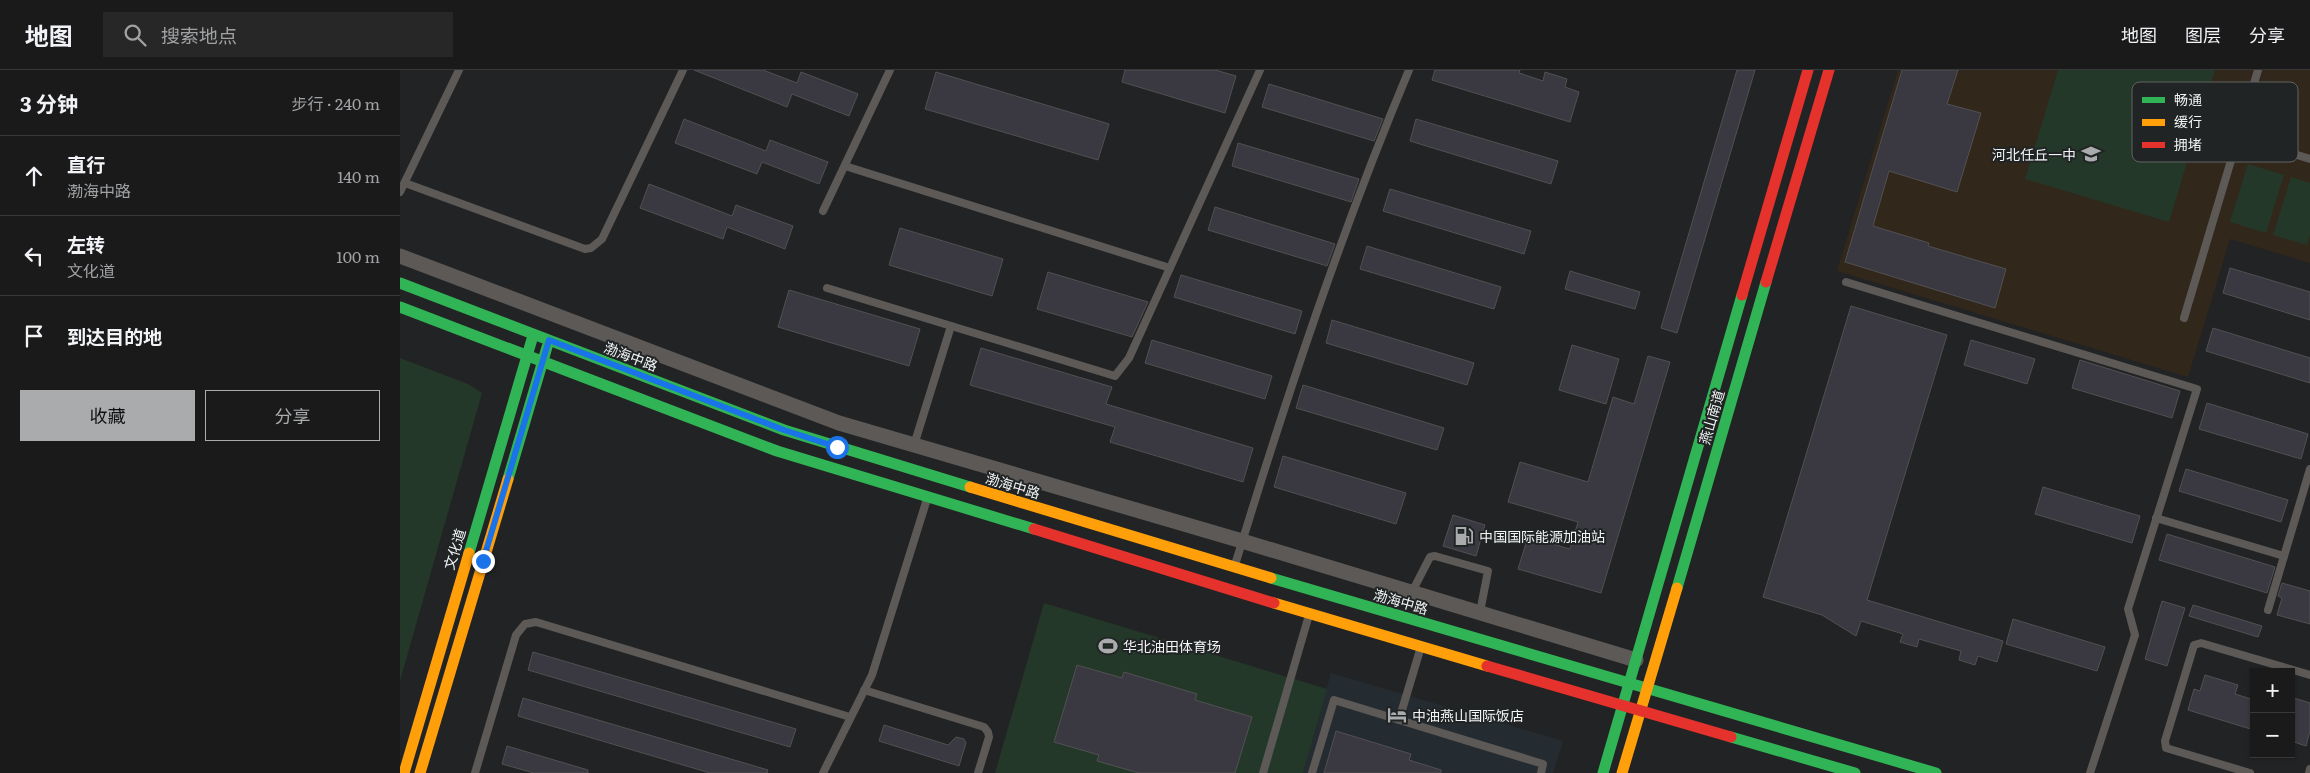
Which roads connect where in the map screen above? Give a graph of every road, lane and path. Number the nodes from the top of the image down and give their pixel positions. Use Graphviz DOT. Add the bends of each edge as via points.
graph roads {
  1 [pos="459,70"];
  2 [pos="683,70"];
  3 [pos="890,70"];
  4 [pos="1260,70"];
  5 [pos="1409,70"];
  6 [pos="1808,70"];
  7 [pos="1829,70"];
  8 [pos="2258,70"];
  9 [pos="2254,82"];
  10 [pos="2298,155"];
  11 [pos="2310,159"];
  12 [pos="2231,162"];
  13 [pos="844,166"];
  14 [pos="405,183"];
  15 [pos="400,192"];
  16 [pos="823,211"];
  17 [pos="400,256"];
  18 [pos="1170,268"];
  19 [pos="1846,282"];
  20 [pos="400,283"];
  21 [pos="827,288"];
  22 [pos="400,307"];
  23 [pos="2184,318"];
  24 [pos="951,326"];
  25 [pos="534,334"];
  26 [pos="549,340"];
  27 [pos="527,356"];
  28 [pos="542,361"];
  29 [pos="914,445"];
  30 [pos="2310,469"];
  31 [pos="927,497"];
  32 [pos="2156,518"];
  33 [pos="1242,541"];
  34 [pos="2284,556"];
  35 [pos="1234,567"];
  36 [pos="1412,592"];
  37 [pos="2268,610"];
  38 [pos="1480,612"];
  39 [pos="1310,614"];
  40 [pos="1421,646"];
  41 [pos="1636,660"];
  42 [pos="2310,674"];
  43 [pos="1629,684"];
  44 [pos="1647,689"];
  45 [pos="864,690"];
  46 [pos="1623,705"];
  47 [pos="1640,710"];
  48 [pos="850,717"];
  49 [pos="1399,720"];
  50 [pos="2310,769"];
  51 [pos="2228,770"];
  52 [pos="404,773"];
  53 [pos="420,773"];
  54 [pos="475,773"];
  55 [pos="823,773"];
  56 [pos="978,773"];
  57 [pos="1263,773"];
  58 [pos="1312,773"];
  59 [pos="1541,773"];
  60 [pos="1603,773"];
  61 [pos="1622,773"];
  62 [pos="1856,773"];
  63 [pos="1936,773"];
  64 [pos="2090,773"];
  65 [pos="2250,773"];
  66 [pos="2309,773"];
  1 -- 14 [label="lane"];
  2 -- 14 [label="lane" via="602,239 591,248 585,249"];
  3 -- 13 [label="lane"];
  4 -- 18 [label="lane"];
  5 -- 33 [label="lane" via="1349,218 1282,412"];
  6 -- 41 [label="main road, 燕山南道"];
  7 -- 44 [label="main road, 燕山南道"];
  8 -- 9 [label="lane"];
  10 -- 11 [label="lane"];
  12 -- 23 [label="lane"];
  13 -- 16 [label="lane"];
  13 -- 18 [label="lane"];
  14 -- 15 [label="lane"];
  17 -- 29 [label="street" via="812,413"];
  18 -- 24 [label="lane" via="1130,358 1115,376"];
  19 -- 32 [label="lane" via="2197,389"];
  20 -- 25 [label="main road, 渤海中路"];
  21 -- 24 [label="lane"];
  22 -- 27 [label="main road"];
  24 -- 29 [label="lane"];
  25 -- 26 [label="main road, 渤海中路"];
  25 -- 27 [label="main road, 文化道"];
  26 -- 28 [label="main road"];
  26 -- 35 [label="main road, 渤海中路" via="784,430"];
  27 -- 28 [label="main road"];
  27 -- 52 [label="main road, 文化道" via="410,737"];
  28 -- 31 [label="main road" via="777,451"];
  28 -- 53 [label="main road"];
  29 -- 33 [label="street"];
  30 -- 34 [label="lane"];
  31 -- 39 [label="main road"];
  31 -- 45 [label="lane" via="872,675"];
  32 -- 34 [label="lane"];
  32 -- 64 [label="lane" via="2128,609 2135,635"];
  33 -- 35 [label="lane"];
  33 -- 36 [label="street"];
  34 -- 37 [label="lane"];
  35 -- 43 [label="main road, 渤海中路"];
  36 -- 38 [label="street"];
  36 -- 38 [label="lane" via="1430,557 1488,571"];
  38 -- 41 [label="street"];
  39 -- 40 [label="main road"];
  39 -- 57 [label="lane"];
  40 -- 46 [label="main road"];
  40 -- 49 [label="lane"];
  41 -- 43 [label="main road, 燕山南道"];
  42 -- 51 [label="lane" via="2201,643 2194,646 2165,741 2166,748"];
  43 -- 44 [label="main road, 渤海中路"];
  43 -- 46 [label="main road, 燕山南道"];
  44 -- 47 [label="main road, 燕山南道"];
  44 -- 63 [label="main road, 渤海中路"];
  45 -- 48 [label="lane"];
  45 -- 56 [label="lane" via="984,727 989,737"];
  46 -- 47 [label="main road"];
  46 -- 60 [label="main road, 燕山南道"];
  47 -- 61 [label="main road, 燕山南道"];
  47 -- 62 [label="main road"];
  48 -- 54 [label="lane" via="536,622 525,624 516,634"];
  48 -- 55 [label="lane"];
  49 -- 58 [label="lane" via="1334,700"];
  49 -- 59 [label="lane" via="1543,764"];
  50 -- 66 [label="lane"];
  51 -- 65 [label="lane"];
}
